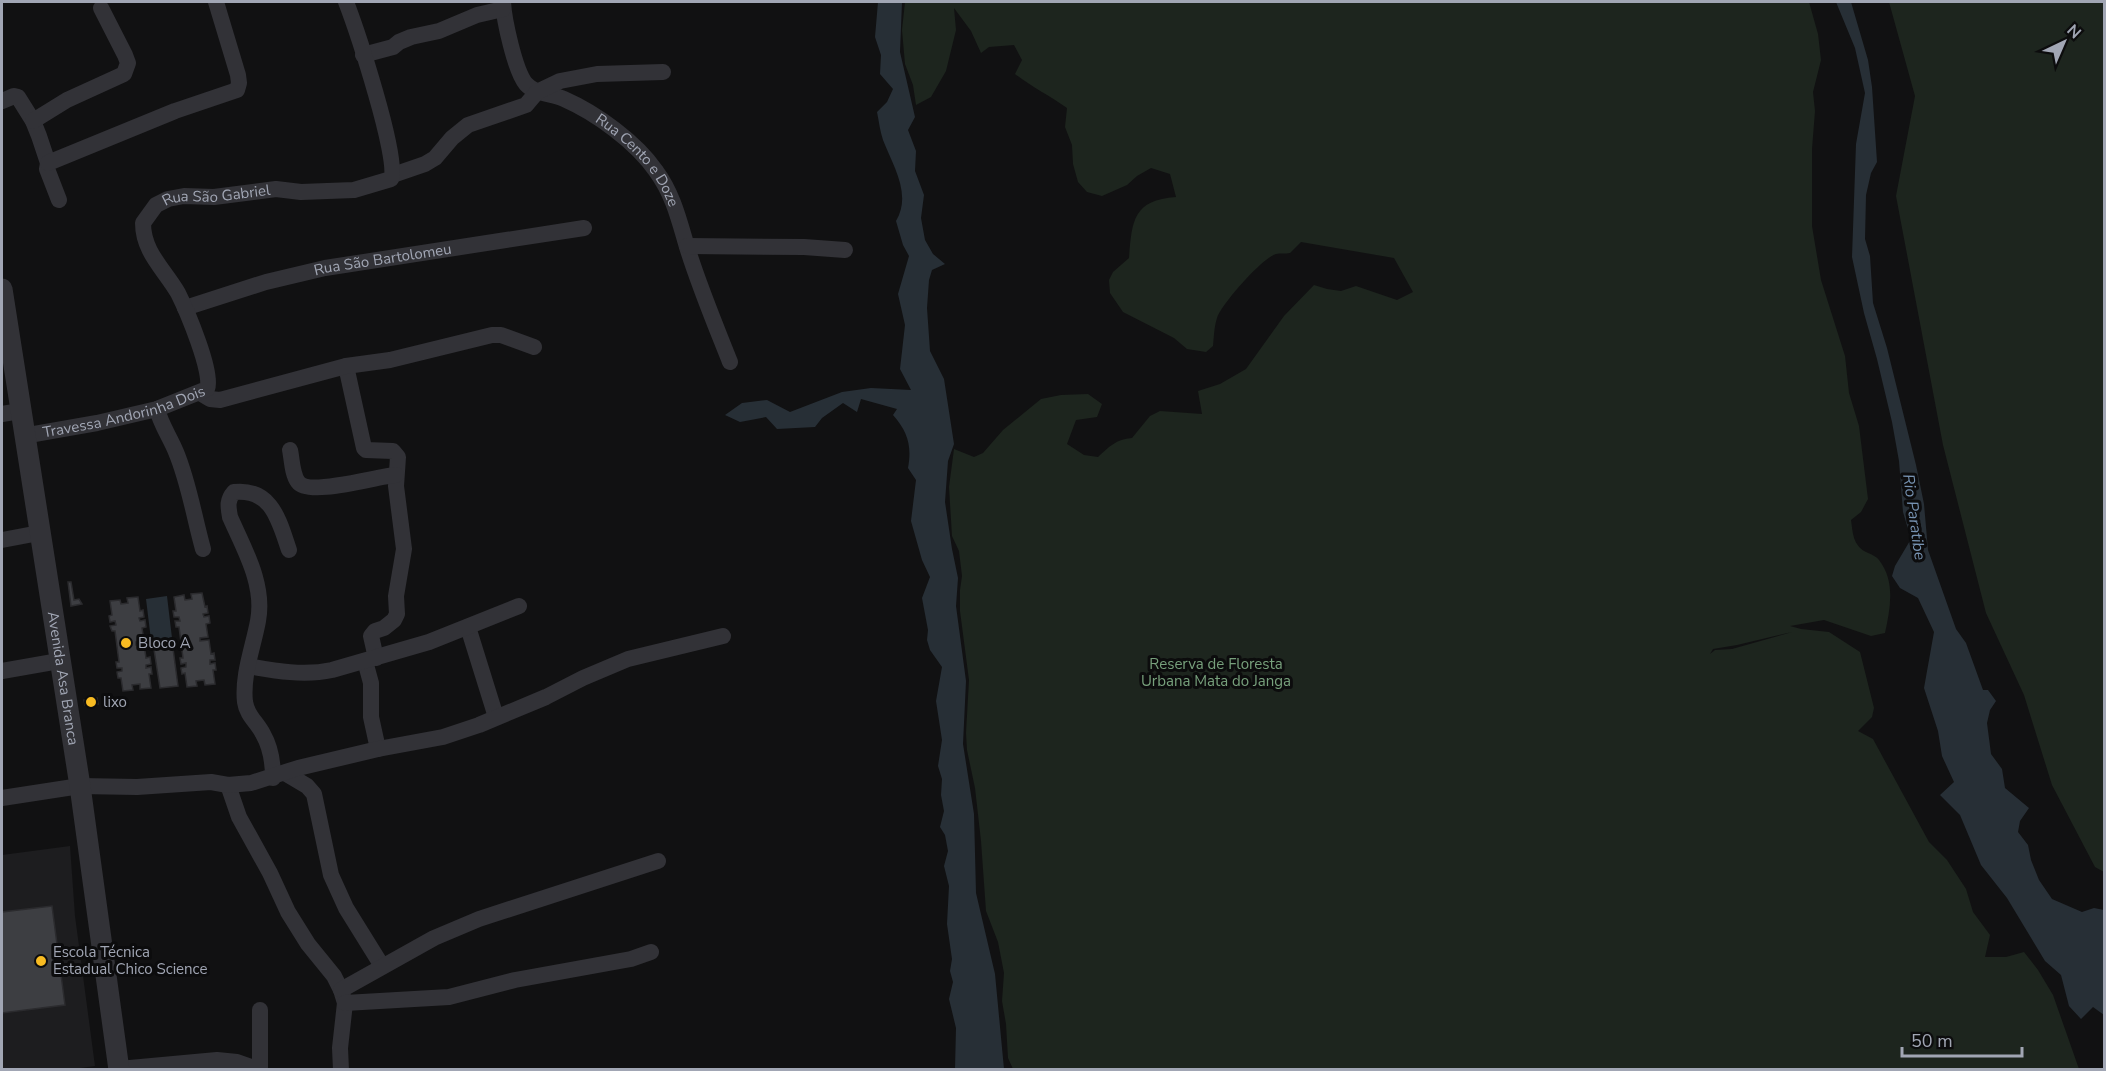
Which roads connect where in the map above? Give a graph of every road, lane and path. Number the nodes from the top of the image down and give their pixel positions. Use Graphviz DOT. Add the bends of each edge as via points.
graph roads {
  1 [pos="216,2"];
  2 [pos="346,2"];
  3 [pos="503,5"];
  4 [pos="101,8"];
  5 [pos="363,55"];
  6 [pos="663,72"];
  7 [pos="537,92"];
  8 [pos="2,101"];
  9 [pos="33,121"];
  10 [pos="48,163"];
  11 [pos="393,170"];
  12 [pos="59,200"];
  13 [pos="584,228"];
  14 [pos="146,245"];
  15 [pos="687,246"];
  16 [pos="845,250"];
  17 [pos="2,289"];
  18 [pos="184,308"];
  19 [pos="534,347"];
  20 [pos="730,362"];
  21 [pos="346,366"];
  22 [pos="200,393"];
  23 [pos="157,409"];
  24 [pos="11,413"];
  25 [pos="24,436"];
  26 [pos="291,450"];
  27 [pos="396,475"];
  28 [pos="39,533"];
  29 [pos="2,540"];
  30 [pos="203,549"];
  31 [pos="289,549"];
  32 [pos="519,606"];
  33 [pos="468,627"];
  34 [pos="723,636"];
  35 [pos="371,660"];
  36 [pos="59,661"];
  37 [pos="248,666"];
  38 [pos="2,671"];
  39 [pos="496,717"];
  40 [pos="378,749"];
  41 [pos="279,775"];
  42 [pos="228,785"];
  43 [pos="80,786"];
  44 [pos="2,798"];
  45 [pos="658,861"];
  46 [pos="651,952"];
  47 [pos="382,966"];
  48 [pos="343,997"];
  49 [pos="260,1010"];
  50 [pos="119,1069"];
  51 [pos="260,1070"];
  52 [pos="341,1070"];
  1 -- 10 [label="street" via="238,75 237,90"];
  2 -- 5 [label="street"];
  3 -- 5 [label="street"];
  3 -- 7 [label="street" via="518,69 527,85"];
  4 -- 9 [label="street" via="128,63 124,74 67,100"];
  5 -- 11 [label="street" via="385,125"];
  6 -- 7 [label="street" via="581,77"];
  7 -- 11 [label="street" via="526,105 468,125 425,164"];
  7 -- 15 [label="street, Rua Cento e Doze" via="585,109 636,149 656,170 666,189"];
  8 -- 9 [label="street" via="18,97"];
  9 -- 10 [label="street"];
  10 -- 12 [label="street"];
  11 -- 14 [label="street, Rua São Gabriel" via="387,182 354,190 287,190 168,199 156,205 143,223"];
  13 -- 18 [label="street, Rua São Bartolomeu" via="325,268"];
  14 -- 18 [label="street, Travessa Andorinha Dois"];
  15 -- 16 [label="street"];
  15 -- 20 [label="street, Rua Cento e Doze"];
  17 -- 24 [label="street, Avenida Asa Branca"];
  18 -- 22 [label="street, Travessa Andorinha Dois" via="209,380 207,389"];
  19 -- 21 [label="street" via="492,335 390,360"];
  21 -- 22 [label="street" via="220,400"];
  21 -- 27 [label="street" via="361,442 366,450 397,454"];
  22 -- 23 [label="street, Travessa Andorinha Dois"];
  23 -- 25 [label="street, Travessa Andorinha Dois"];
  23 -- 30 [label="street" via="189,490"];
  24 -- 25 [label="street, Avenida Asa Branca"];
  25 -- 28 [label="street, Avenida Asa Branca"];
  26 -- 27 [label="street" via="297,482 308,488"];
  27 -- 35 [label="street" via="404,543 397,614 371,636"];
  28 -- 29 [label="street"];
  28 -- 36 [label="street, Avenida Asa Branca"];
  31 -- 37 [label="street" via="276,514 261,496 234,492 228,498 258,587 258,619"];
  32 -- 33 [label="street"];
  33 -- 35 [label="street"];
  33 -- 39 [label="street"];
  34 -- 39 [label="street" via="628,659"];
  35 -- 37 [label="street" via="308,674"];
  35 -- 40 [label="street" via="371,717"];
  36 -- 38 [label="street"];
  36 -- 43 [label="street, Avenida Asa Branca"];
  37 -- 41 [label="street" via="246,709 263,732"];
  39 -- 40 [label="street" via="443,737"];
  40 -- 41 [label="street"];
  41 -- 42 [label="street"];
  41 -- 47 [label="street" via="307,786 314,794 331,875 346,908"];
  42 -- 43 [label="street" via="211,782"];
  42 -- 48 [label="street" via="239,817 288,912 333,976"];
  43 -- 44 [label="street"];
  43 -- 50 [label="street, Avenida Asa Branca"];
  45 -- 47 [label="street" via="479,919"];
  46 -- 48 [label="street" via="449,997"];
  47 -- 48 [label="street"];
  48 -- 52 [label="street"];
  49 -- 51 [label="street"];
  50 -- 51 [label="street" via="217,1060"];
}
